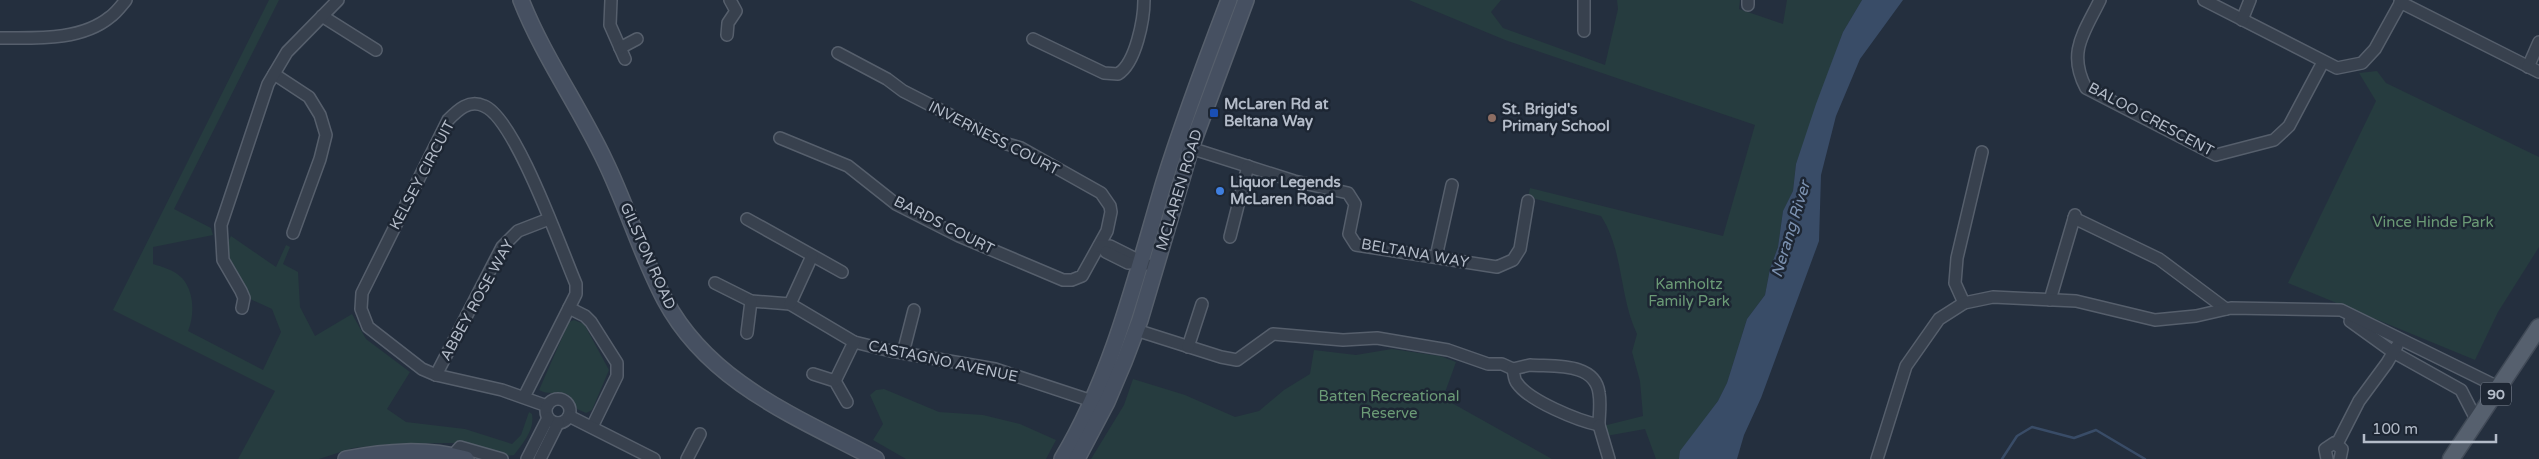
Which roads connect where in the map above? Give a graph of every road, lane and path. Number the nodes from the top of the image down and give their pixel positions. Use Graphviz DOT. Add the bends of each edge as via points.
graph roads {
  1 [pos="126,0"];
  2 [pos="338,0"];
  3 [pos="520,0"];
  4 [pos="611,0"];
  5 [pos="730,0"];
  6 [pos="1144,0"];
  7 [pos="1229,0"];
  8 [pos="1246,0"];
  9 [pos="1584,0"];
  10 [pos="2100,0"];
  11 [pos="2204,0"];
  12 [pos="2250,0"];
  13 [pos="2401,1"];
  14 [pos="322,16"];
  15 [pos="2242,20"];
  16 [pos="1584,31"];
  17 [pos="727,35"];
  18 [pos="0,38"];
  19 [pos="637,39"];
  20 [pos="1033,39"];
  21 [pos="2539,42"];
  22 [pos="376,50"];
  23 [pos="838,53"];
  24 [pos="2323,62"];
  25 [pos="2528,66"];
  26 [pos="2539,72"];
  27 [pos="274,74"];
  28 [pos="780,138"];
  29 [pos="1183,146"];
  30 [pos="1982,152"];
  31 [pos="1248,166"];
  32 [pos="1452,186"];
  33 [pos="1528,201"];
  34 [pos="549,219"];
  35 [pos="747,220"];
  36 [pos="293,233"];
  37 [pos="1230,237"];
  38 [pos="1099,246"];
  39 [pos="812,256"];
  40 [pos="1436,257"];
  41 [pos="1140,262"];
  42 [pos="1155,267"];
  43 [pos="842,272"];
  44 [pos="715,283"];
  45 [pos="2050,300"];
  46 [pos="751,301"];
  47 [pos="1964,303"];
  48 [pos="790,304"];
  49 [pos="1202,304"];
  50 [pos="242,308"];
  51 [pos="569,308"];
  52 [pos="2226,309"];
  53 [pos="2334,309"];
  54 [pos="914,310"];
  55 [pos="2539,327"];
  56 [pos="1136,330"];
  57 [pos="747,333"];
  58 [pos="2400,340"];
  59 [pos="854,342"];
  60 [pos="1188,347"];
  61 [pos="2393,352"];
  62 [pos="903,353"];
  63 [pos="1513,369"];
  64 [pos="813,374"];
  65 [pos="436,375"];
  66 [pos="835,381"];
  67 [pos="2500,388"];
  68 [pos="524,396"];
  69 [pos="1092,401"];
  70 [pos="847,402"];
  71 [pos="548,406"];
  72 [pos="569,416"];
  73 [pos="2477,420"];
  74 [pos="553,421"];
  75 [pos="1600,425"];
  76 [pos="592,427"];
  77 [pos="700,434"];
  78 [pos="2337,444"];
  79 [pos="536,456"];
  80 [pos="460,457"];
  81 [pos="346,459"];
  82 [pos="502,459"];
  83 [pos="518,459"];
  84 [pos="654,459"];
  85 [pos="687,459"];
  86 [pos="876,459"];
  87 [pos="1062,459"];
  88 [pos="1077,459"];
  89 [pos="1609,459"];
  90 [pos="1877,459"];
  91 [pos="2326,459"];
  92 [pos="2340,459"];
  93 [pos="2451,459"];
  1 -- 18 [label="street" via="110,18 90,29 36,38"];
  2 -- 14 [label="street"];
  3 -- 86 [label="main road, GILSTON ROAD" via="602,154 662,293 687,334 715,364 754,394"];
  4 -- 19 [label="street" via="610,25 622,54"];
  5 -- 17 [label="street" via="736,11 728,23"];
  6 -- 20 [label="street" via="1138,37 1127,64 1118,74 1104,73"];
  7 -- 29 [label="main road, MCLAREN ROAD"];
  8 -- 29 [label="main road, MCLAREN ROAD"];
  9 -- 16 [label="street"];
  10 -- 24 [label="street, BALOO CRESCENT" via="2076,50 2078,73 2086,88 2216,155 2274,140 2289,126"];
  11 -- 15 [label="street"];
  12 -- 15 [label="street"];
  13 -- 24 [label="street" via="2374,49 2362,63 2337,68"];
  13 -- 25 [label="street"];
  14 -- 22 [label="street"];
  14 -- 27 [label="street" via="287,52"];
  15 -- 24 [label="street"];
  21 -- 25 [label="street"];
  23 -- 38 [label="street, INVERNESS COURT" via="888,79 903,91 1021,148 1101,193 1111,212 1107,231"];
  25 -- 26 [label="street"];
  27 -- 36 [label="street" via="309,97 320,115 326,135 318,168"];
  27 -- 50 [label="street" via="221,226 223,260 244,298"];
  28 -- 38 [label="street, BARDS COURT" via="848,166 896,204 959,236 1063,280 1082,276"];
  29 -- 31 [label="street, BELTANA WAY"];
  29 -- 41 [label="main road, MCLAREN ROAD"];
  29 -- 42 [label="main road, MCLAREN ROAD"];
  30 -- 47 [label="street" via="1957,258 1955,283"];
  31 -- 37 [label="street"];
  31 -- 40 [label="street, BELTANA WAY" via="1348,193 1355,204 1349,234 1356,245"];
  32 -- 40 [label="street"];
  33 -- 40 [label="street, BELTANA WAY" via="1520,249 1514,260 1498,267"];
  34 -- 51 [label="street, KELSEY CIRCUIT" via="576,284 576,294"];
  34 -- 65 [label="street, ABBEY ROSE WAY" via="518,231 502,247"];
  34 -- 65 [label="street, KELSEY CIRCUIT" via="526,164 494,111 482,104 460,108 448,120 362,293 361,309 368,328"];
  35 -- 39 [label="street"];
  38 -- 41 [label="street" via="1128,263"];
  39 -- 43 [label="street"];
  39 -- 48 [label="street"];
  41 -- 42 [label="street, MCLAREN ROAD"];
  41 -- 69 [label="main road, MCLAREN ROAD" via="1116,340"];
  42 -- 56 [label="main road, MCLAREN ROAD"];
  44 -- 46 [label="street, CASTAGNO AVENUE"];
  45 -- 47 [label="street" via="1994,297"];
  45 -- 52 [label="street" via="2076,302 2155,320"];
  45 -- 52 [label="street" via="2074,217 2159,259"];
  46 -- 48 [label="street, CASTAGNO AVENUE"];
  46 -- 57 [label="street"];
  47 -- 90 [label="street" via="1939,319 1906,366"];
  48 -- 59 [label="street, CASTAGNO AVENUE"];
  49 -- 60 [label="street"];
  51 -- 68 [label="street, KELSEY CIRCUIT"];
  51 -- 76 [label="street" via="591,322 617,364 617,376"];
  52 -- 53 [label="street"];
  53 -- 58 [label="street"];
  53 -- 61 [label="street"];
  54 -- 62 [label="street"];
  55 -- 67 [label="main road, 90"];
  56 -- 60 [label="street"];
  56 -- 88 [label="main road, MCLAREN ROAD" via="1107,402"];
  58 -- 61 [label="street"];
  58 -- 67 [label="street"];
  59 -- 62 [label="street, CASTAGNO AVENUE"];
  59 -- 66 [label="street"];
  60 -- 63 [label="street" via="1237,360 1273,334 1343,340 1378,338 1448,350"];
  61 -- 73 [label="street" via="2461,390"];
  61 -- 78 [label="street" via="2359,401"];
  62 -- 69 [label="street, CASTAGNO AVENUE" via="995,369"];
  63 -- 75 [label="street" via="1516,382 1523,390 1579,420"];
  63 -- 75 [label="street" via="1530,365 1584,371 1592,375 1599,392"];
  64 -- 66 [label="street"];
  65 -- 68 [label="street, KELSEY CIRCUIT"];
  66 -- 70 [label="street"];
  67 -- 73 [label="main road, 90"];
  68 -- 71 [label="street, KELSEY CIRCUIT"];
  69 -- 87 [label="main road, MCLAREN ROAD"];
  71 -- 72 [label="street" via="554,400 563,400 569,407"];
  71 -- 74 [label="street"];
  72 -- 74 [label="street" via="565,422"];
  72 -- 76 [label="street"];
  73 -- 93 [label="main road, 90"];
  74 -- 79 [label="street"];
  75 -- 89 [label="street"];
  76 -- 84 [label="street"];
  77 -- 85 [label="street"];
  78 -- 91 [label="street" via="2326,446"];
  78 -- 92 [label="street" via="2343,452"];
  79 -- 83 [label="street"];
  80 -- 81 [label="main road" via="401,451"];
  80 -- 82 [label="street" via="460,447"];
}
